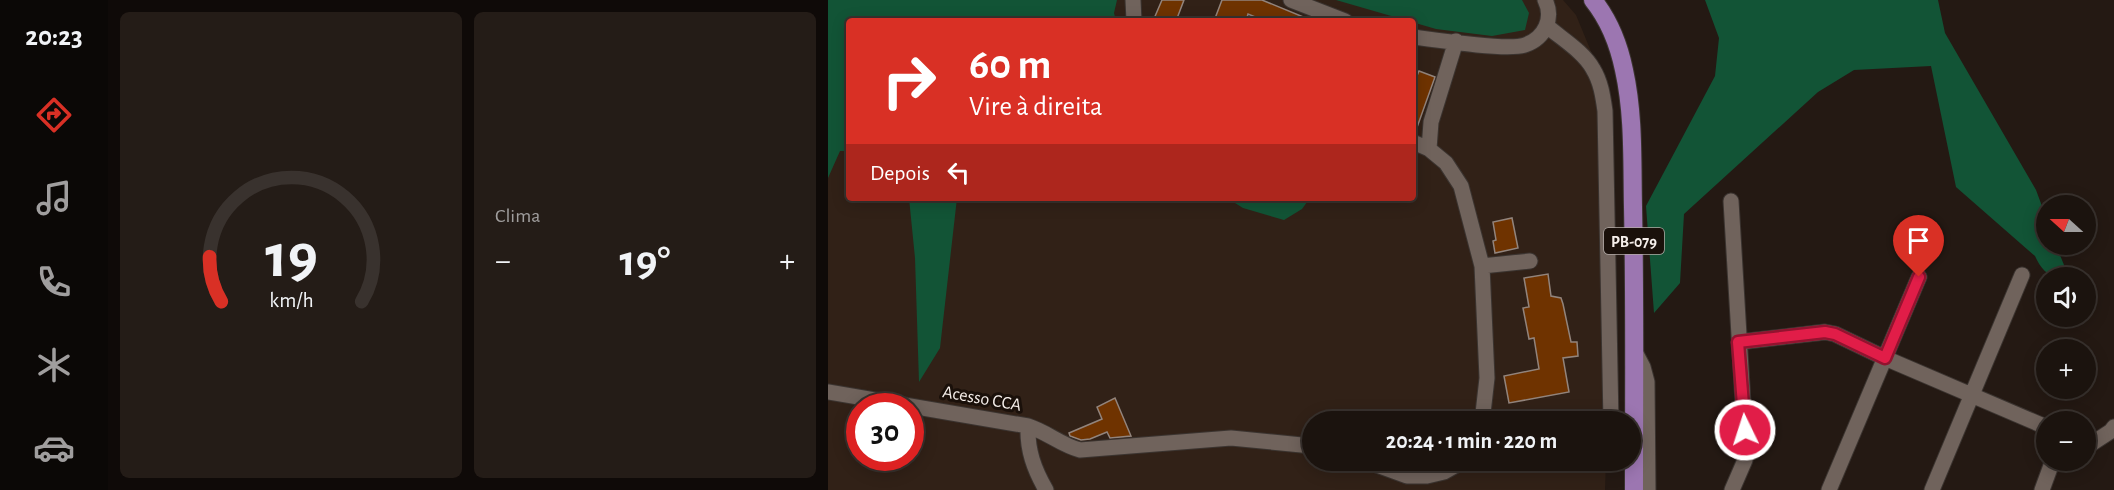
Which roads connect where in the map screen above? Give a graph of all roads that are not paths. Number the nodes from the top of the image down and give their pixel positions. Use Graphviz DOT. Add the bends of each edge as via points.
graph roads {
  1 [pos="1133,0"];
  2 [pos="1290,0"];
  3 [pos="1545,0"];
  4 [pos="1593,0"];
  5 [pos="1132,18"];
  6 [pos="1337,18"];
  7 [pos="1547,26"];
  8 [pos="1416,37"];
  9 [pos="1455,41"];
  10 [pos="1416,143"];
  11 [pos="1429,149"];
  12 [pos="1731,201"];
  13 [pos="1530,261"];
  14 [pos="1482,266"];
  15 [pos="2022,275"];
  16 [pos="1919,277"];
  17 [pos="1738,342"];
  18 [pos="1634,350"];
  19 [pos="1885,358"];
  20 [pos="828,392"];
  21 [pos="1972,395"];
  22 [pos="1483,411"];
  23 [pos="1611,411"];
  24 [pos="2036,423"];
  25 [pos="1028,426"];
  26 [pos="2114,427"];
  27 [pos="2096,441"];
  28 [pos="1302,445"];
  29 [pos="1393,471"];
  30 [pos="1446,471"];
  31 [pos="2049,471"];
  32 [pos="1734,489"];
  33 [pos="1046,490"];
  34 [pos="1634,490"];
  35 [pos="1648,490"];
  36 [pos="1829,490"];
  37 [pos="1932,490"];
  38 [pos="2042,490"];
  1 -- 5 [label="street"];
  2 -- 6 [label="street"];
  3 -- 7 [label="street" via="1550,17"];
  4 -- 18 [label="main road, PB-079" via="1617,45 1629,98"];
  7 -- 9 [label="street" via="1525,45"];
  7 -- 23 [label="street" via="1593,69 1605,111"];
  8 -- 9 [label="street"];
  9 -- 11 [label="street" via="1431,122"];
  10 -- 11 [label="street"];
  11 -- 14 [label="street" via="1446,163 1461,186"];
  12 -- 17 [label="street"];
  13 -- 14 [label="street"];
  14 -- 22 [label="street" via="1486,378"];
  15 -- 21 [label="street"];
  16 -- 19 [label="street"];
  17 -- 19 [label="street" via="1825,332"];
  17 -- 32 [label="street" via="1746,453"];
  18 -- 34 [label="main road, PB-079"];
  18 -- 35 [label="street" via="1647,382"];
  19 -- 21 [label="street"];
  19 -- 36 [label="street"];
  20 -- 25 [label="street, Acesso CCA"];
  21 -- 24 [label="street"];
  21 -- 37 [label="street"];
  25 -- 28 [label="street" via="1080,450 1231,438"];
  25 -- 33 [label="street, Acesso CCA" via="1032,462"];
  26 -- 27 [label="street"];
  29 -- 30 [label="street" via="1407,476"];
  31 -- 38 [label="street"];
}
